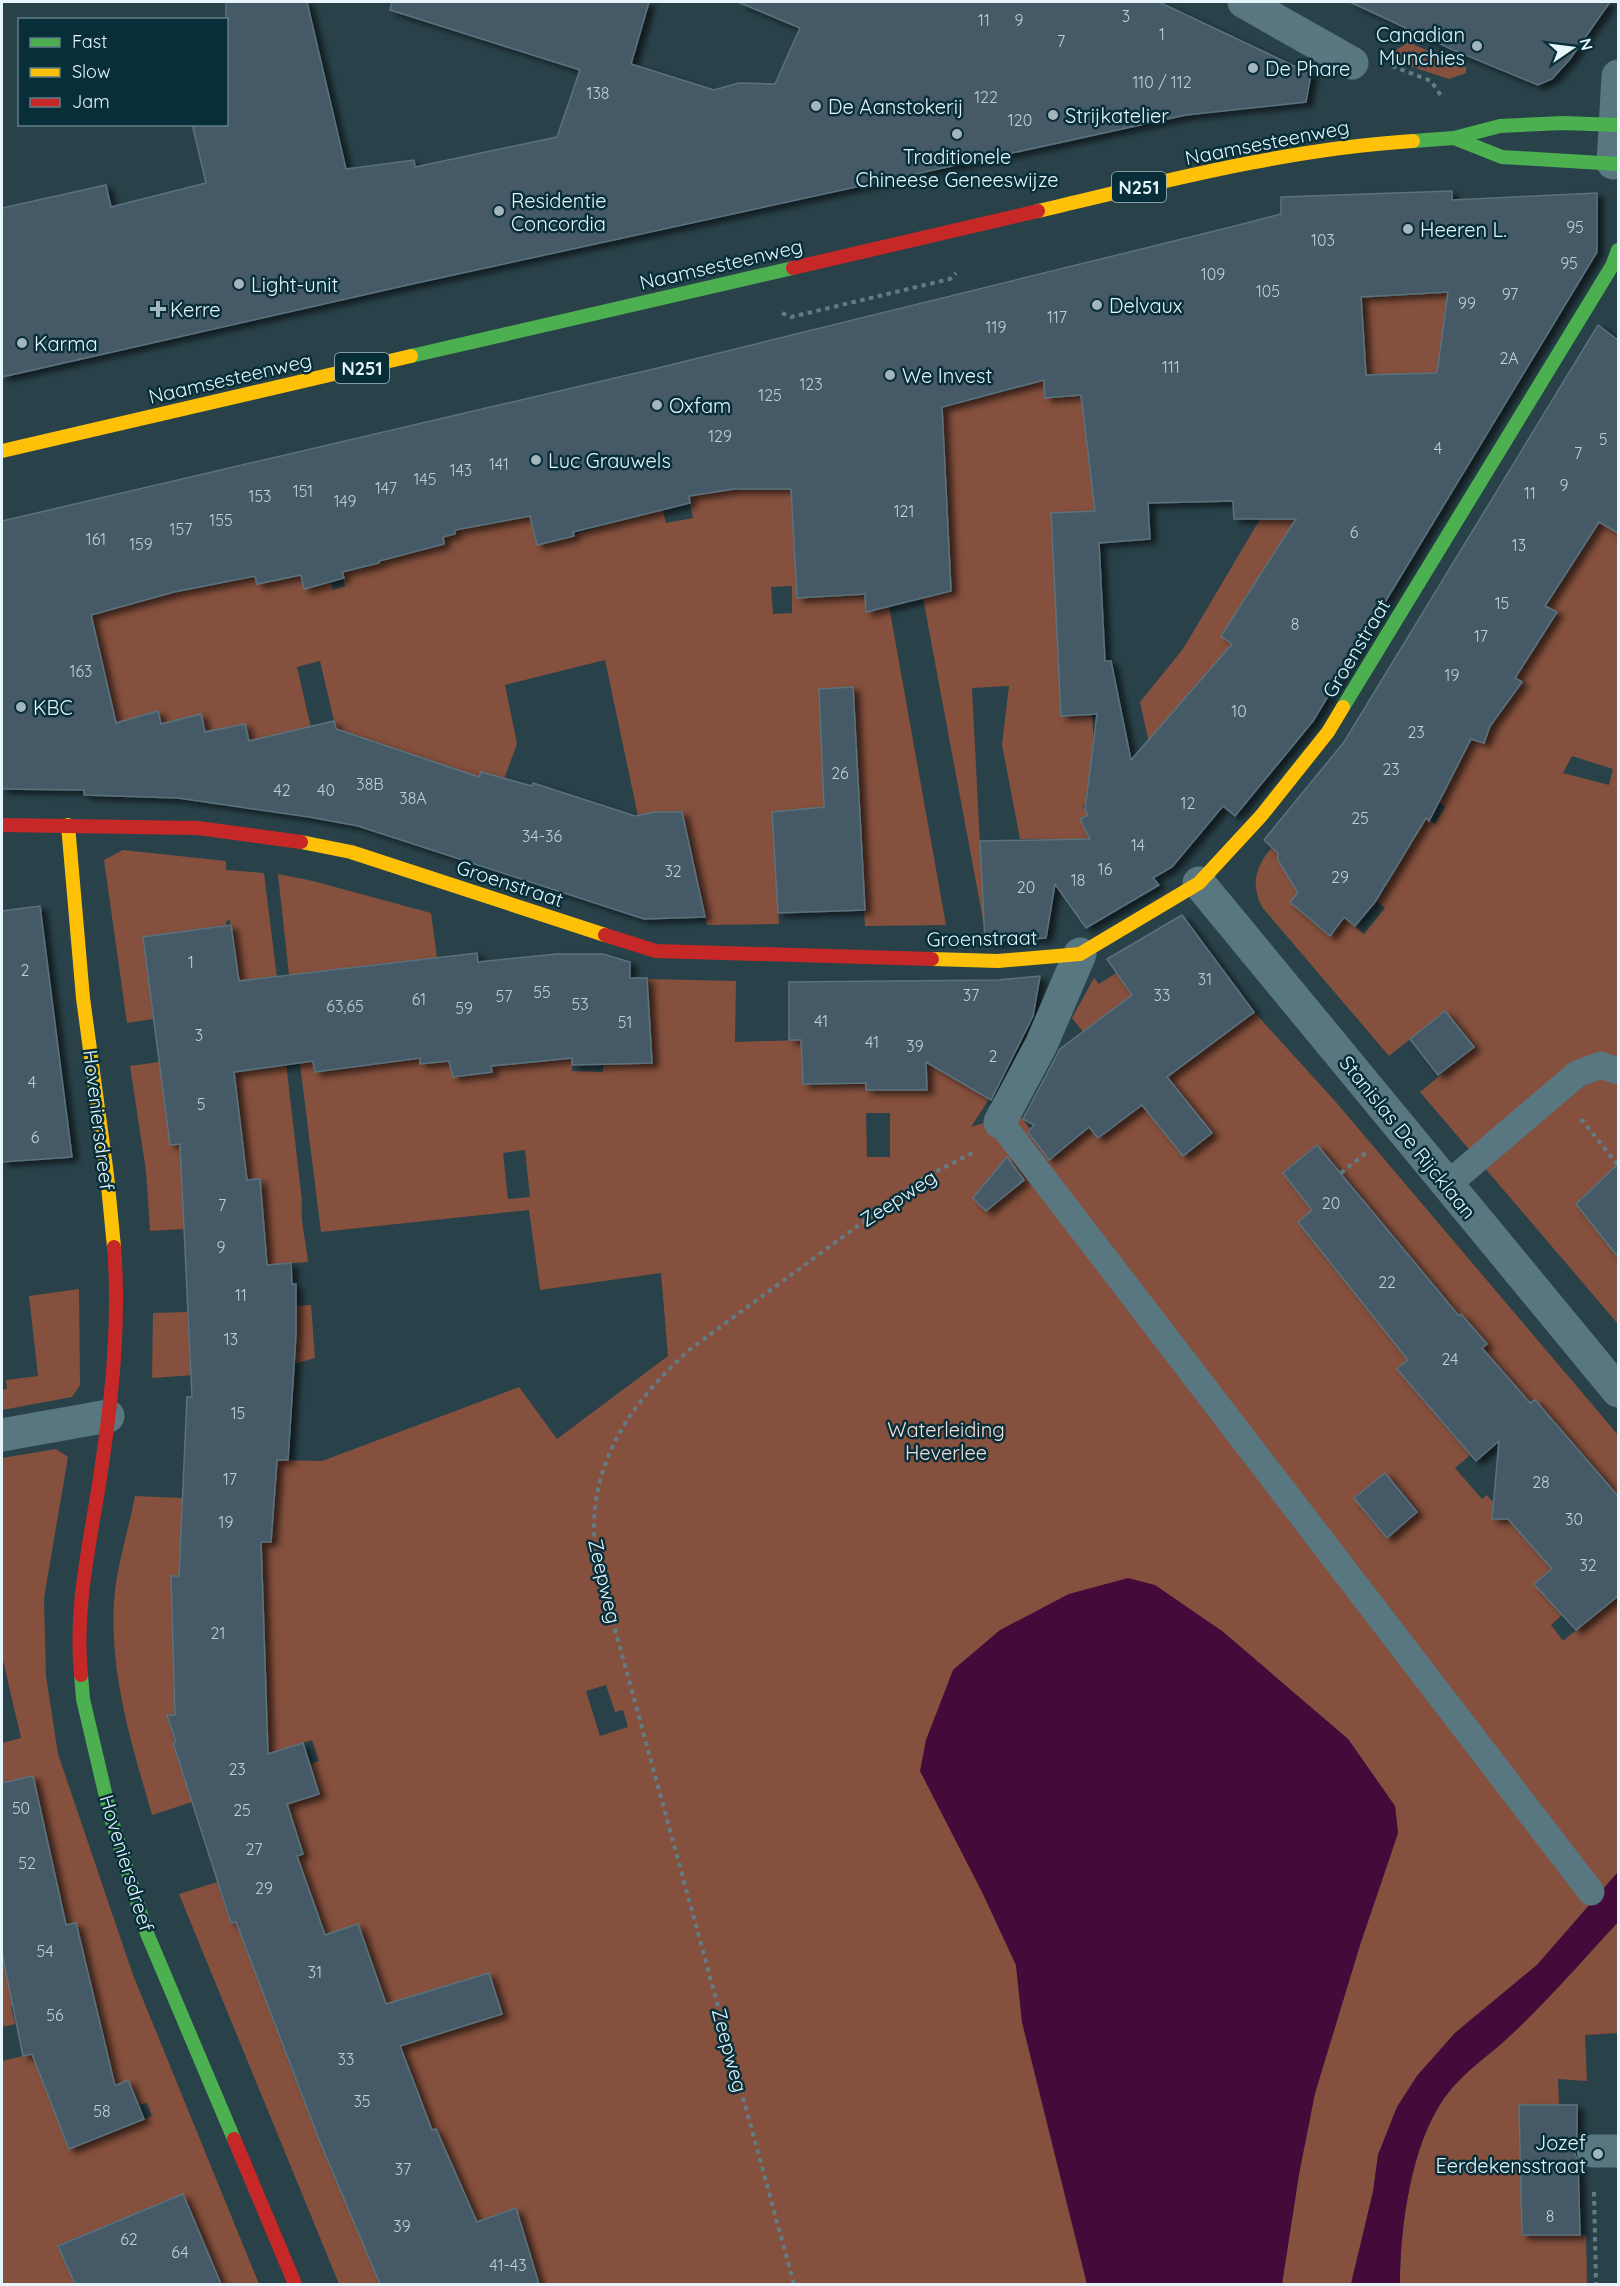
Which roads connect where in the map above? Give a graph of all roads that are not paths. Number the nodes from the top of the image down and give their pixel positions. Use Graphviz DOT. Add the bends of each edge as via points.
graph roads {
  1 [pos="1244,2"];
  2 [pos="1352,63"];
  3 [pos="1618,76"];
  4 [pos="1616,125"];
  5 [pos="1454,138"];
  6 [pos="1616,164"];
  7 [pos="1618,250"];
  8 [pos="2,451"];
  9 [pos="2,825"];
  10 [pos="68,825"];
  11 [pos="1199,883"];
  12 [pos="1080,954"];
  13 [pos="1618,1071"];
  14 [pos="1000,1122"];
  15 [pos="1447,1185"];
  16 [pos="1618,1390"];
  17 [pos="108,1416"];
  18 [pos="2,1435"];
  19 [pos="1591,1892"];
  20 [pos="295,2284"];
  1 -- 2 [label="street"];
  3 -- 4 [label="street"];
  4 -- 5 [label="street, Naamsesteenweg / N251" via="1500,126"];
  4 -- 6 [label="street"];
  5 -- 6 [label="street, Naamsesteenweg / N251" via="1502,157"];
  5 -- 8 [label="street, Naamsesteenweg / N251" via="1361,144 1258,160"];
  7 -- 11 [label="street, Groenstraat" via="1612,266 1328,732 1261,816"];
  9 -- 10 [label="street, Groenstraat"];
  10 -- 12 [label="street, Groenstraat" via="198,828 351,852 656,951 998,961"];
  10 -- 17 [label="street, Hoveniersdreef" via="83,998 108,1174 115,1263 114,1365"];
  11 -- 12 [label="street, Groenstraat"];
  11 -- 15 [label="street, Stanislas De Rijcklaan"];
  12 -- 14 [label="street" via="1041,1045"];
  13 -- 15 [label="lane" via="1601,1065 1577,1074"];
  14 -- 19 [label="lane"];
  15 -- 16 [label="street, Stanislas De Rijcklaan"];
  17 -- 18 [label="street"];
  17 -- 20 [label="street, Hoveniersdreef" via="82,1576 77,1639 83,1698 111,1818 146,1931"];
}
